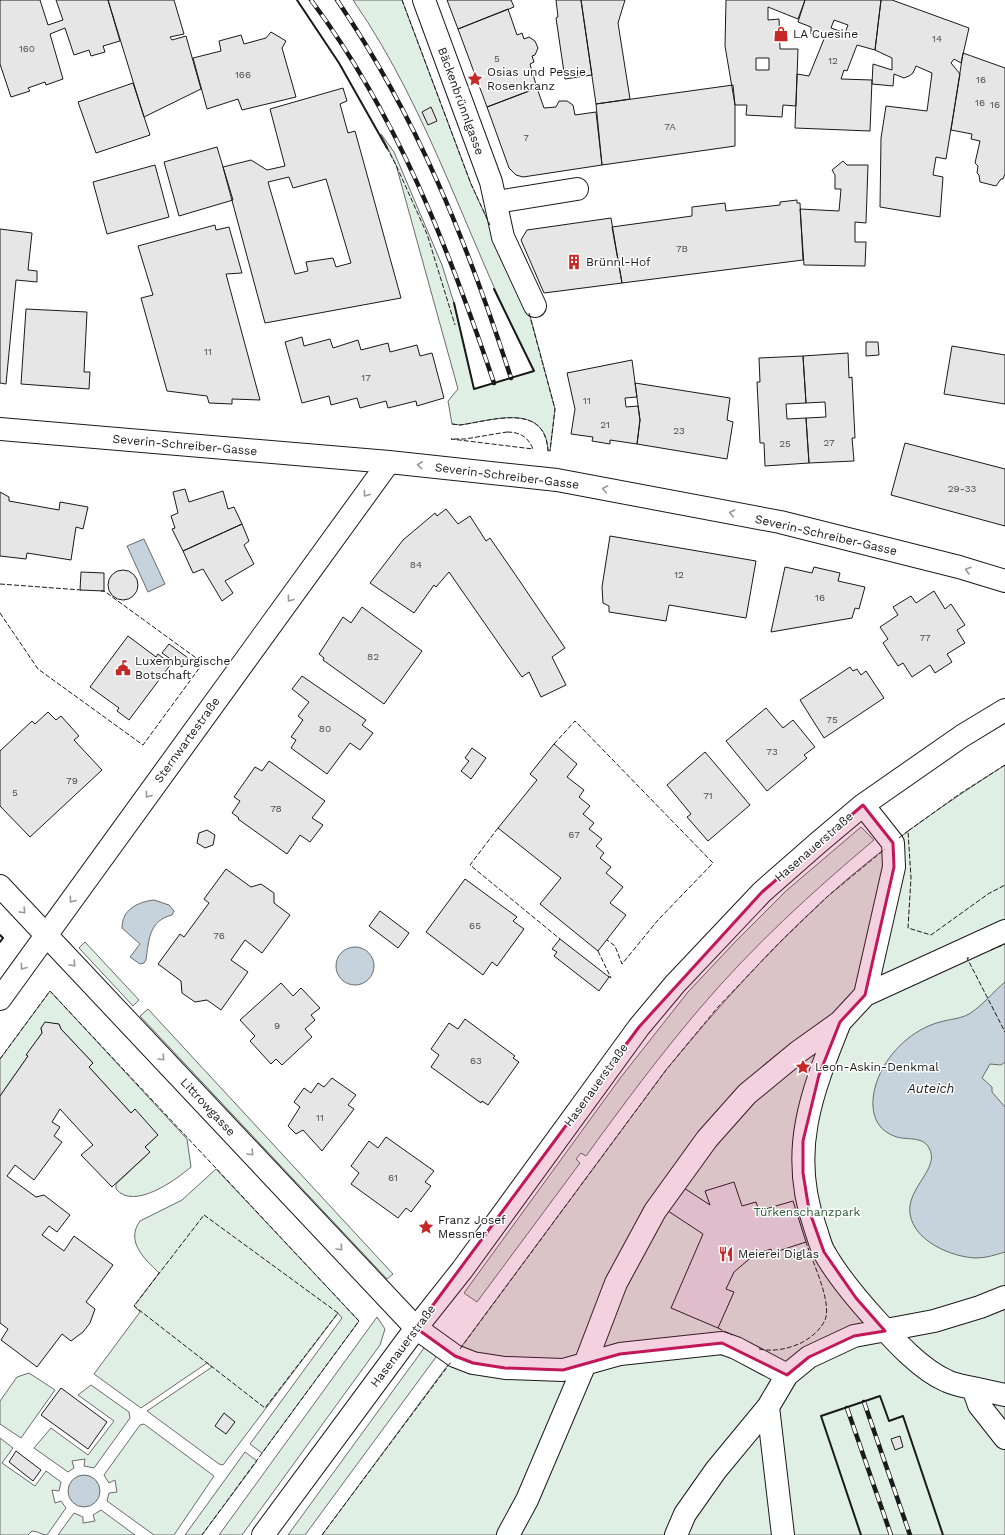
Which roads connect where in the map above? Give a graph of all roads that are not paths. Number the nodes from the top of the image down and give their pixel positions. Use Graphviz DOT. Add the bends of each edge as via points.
graph roads {
  1 [pos="424,0"];
  2 [pos="577,189"];
  3 [pos="497,202"];
  4 [pos="535,306"];
  5 [pos="0,429"];
  6 [pos="389,462"];
  7 [pos="1005,581"];
  8 [pos="1005,710"];
  9 [pos="863,805"];
  10 [pos="0,886"];
  11 [pos="1005,931"];
  12 [pos="46,935"];
  13 [pos="865,996"];
  14 [pos="0,999"];
  15 [pos="840,1022"];
  16 [pos="1005,1296"];
  17 [pos="416,1328"];
  18 [pos="885,1331"];
  19 [pos="585,1364"];
  20 [pos="787,1375"];
  21 [pos="973,1388"];
  22 [pos="1005,1395"];
  23 [pos="768,1407"];
  24 [pos="1005,1438"];
  25 [pos="263,1535"];
  26 [pos="508,1535"];
  27 [pos="676,1535"];
  28 [pos="783,1535"];
  1 -- 3 [label="street, Bäckenbrünnlgasse"];
  2 -- 3 [label="street"];
  3 -- 4 [label="street, Bäckenbrünnlgasse" via="503,237"];
  5 -- 6 [label="street, Severin-Schreiber-Gasse"];
  7 -- 6 [label="street, Severin-Schreiber-Gasse, one-way" via="959,567 772,521 556,480"];
  6 -- 12 [label="street, Sternwartestraße, one-way"];
  8 -- 9 [label="street, Hasenauerstraße" via="962,736"];
  9 -- 13 [label="street" via="893,843 894,867"];
  9 -- 17 [label="street, Hasenauerstraße" via="762,892 675,984 639,1027 462,1270"];
  10 -- 12 [label="street, Littrowgasse, one-way"];
  11 -- 13 [label="street"];
  12 -- 14 [label="street, Sternwartestraße, one-way"];
  12 -- 17 [label="street, Littrowgasse, one-way"];
  13 -- 15 [label="street"];
  15 -- 18 [label="street" via="808,1110 803,1141 803,1173 809,1210 824,1252 856,1298"];
  15 -- 19 [label="street" via="747,1094 706,1139 652,1217 616,1283"];
  16 -- 18 [label="street" via="980,1307 934,1321"];
  17 -- 19 [label="street, Littrowgasse" via="455,1356 473,1363 505,1368 563,1370"];
  17 -- 25 [label="street, Hasenauerstraße"];
  18 -- 20 [label="street" via="854,1336 809,1357"];
  18 -- 21 [label="street" via="927,1369 947,1381"];
  19 -- 20 [label="street, Littrowgasse" via="620,1354 722,1343"];
  19 -- 26 [label="street" via="527,1500"];
  20 -- 23 [label="street"];
  21 -- 22 [label="street"];
  21 -- 24 [label="street" via="979,1405"];
  23 -- 27 [label="street" via="716,1470 685,1514"];
  23 -- 28 [label="street"];
}
